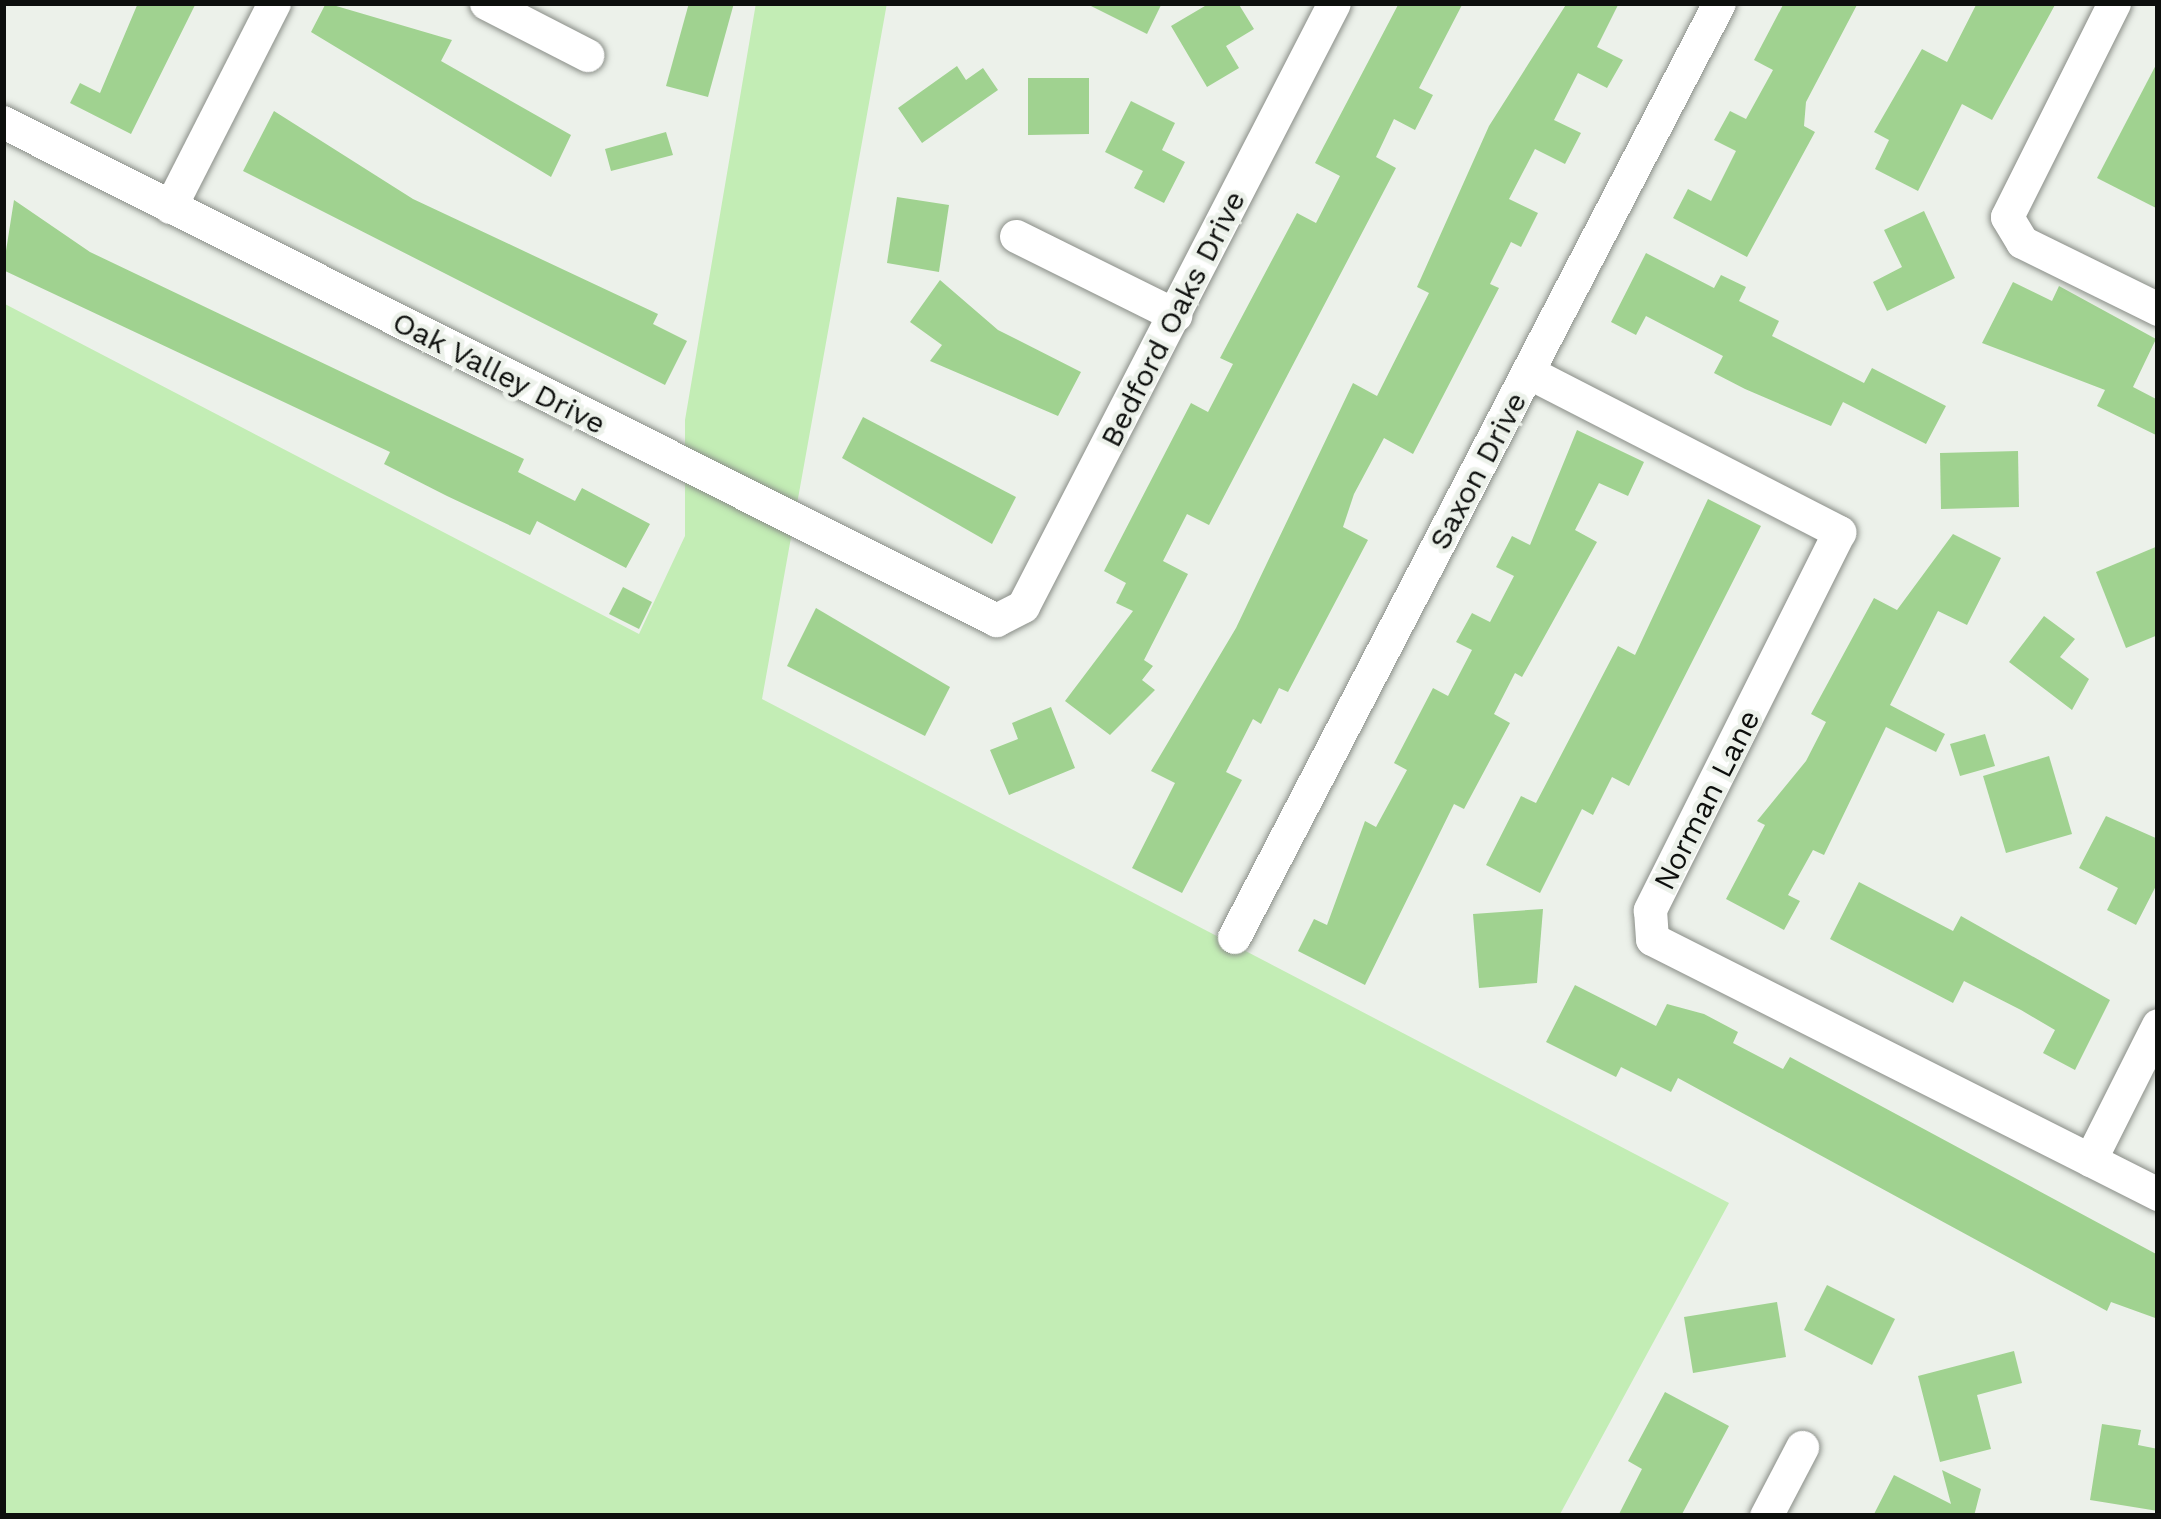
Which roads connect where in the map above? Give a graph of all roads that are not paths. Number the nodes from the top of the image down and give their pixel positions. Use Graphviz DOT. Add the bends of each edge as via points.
graph roads {
  1 [pos="274,3"];
  2 [pos="486,3"];
  3 [pos="1334,3"];
  4 [pos="1719,3"];
  5 [pos="2114,3"];
  6 [pos="587,55"];
  7 [pos="3,122"];
  8 [pos="170,207"];
  9 [pos="1016,236"];
  10 [pos="2158,309"];
  11 [pos="1175,315"];
  12 [pos="1530,373"];
  13 [pos="996,620"];
  14 [pos="1234,937"];
  15 [pos="2158,1025"];
  16 [pos="2090,1160"];
  17 [pos="2158,1194"];
  18 [pos="1802,1447"];
  19 [pos="1766,1516"];
  1 -- 8 [label="street"];
  2 -- 6 [label="street"];
  3 -- 11 [label="street, Bedford Oaks Drive"];
  4 -- 12 [label="street, Saxon Drive"];
  5 -- 10 [label="street" via="2007,217 2022,242"];
  7 -- 8 [label="street, Oak Valley Drive"];
  8 -- 13 [label="street, Oak Valley Drive"];
  9 -- 11 [label="street"];
  11 -- 13 [label="street, Bedford Oaks Drive" via="1023,606"];
  12 -- 14 [label="street, Saxon Drive"];
  12 -- 16 [label="street, Norman Lane" via="1839,532 1650,910 1652,939"];
  15 -- 16 [label="street"];
  16 -- 17 [label="street, Norman Lane"];
  18 -- 19 [label="street"];
}
